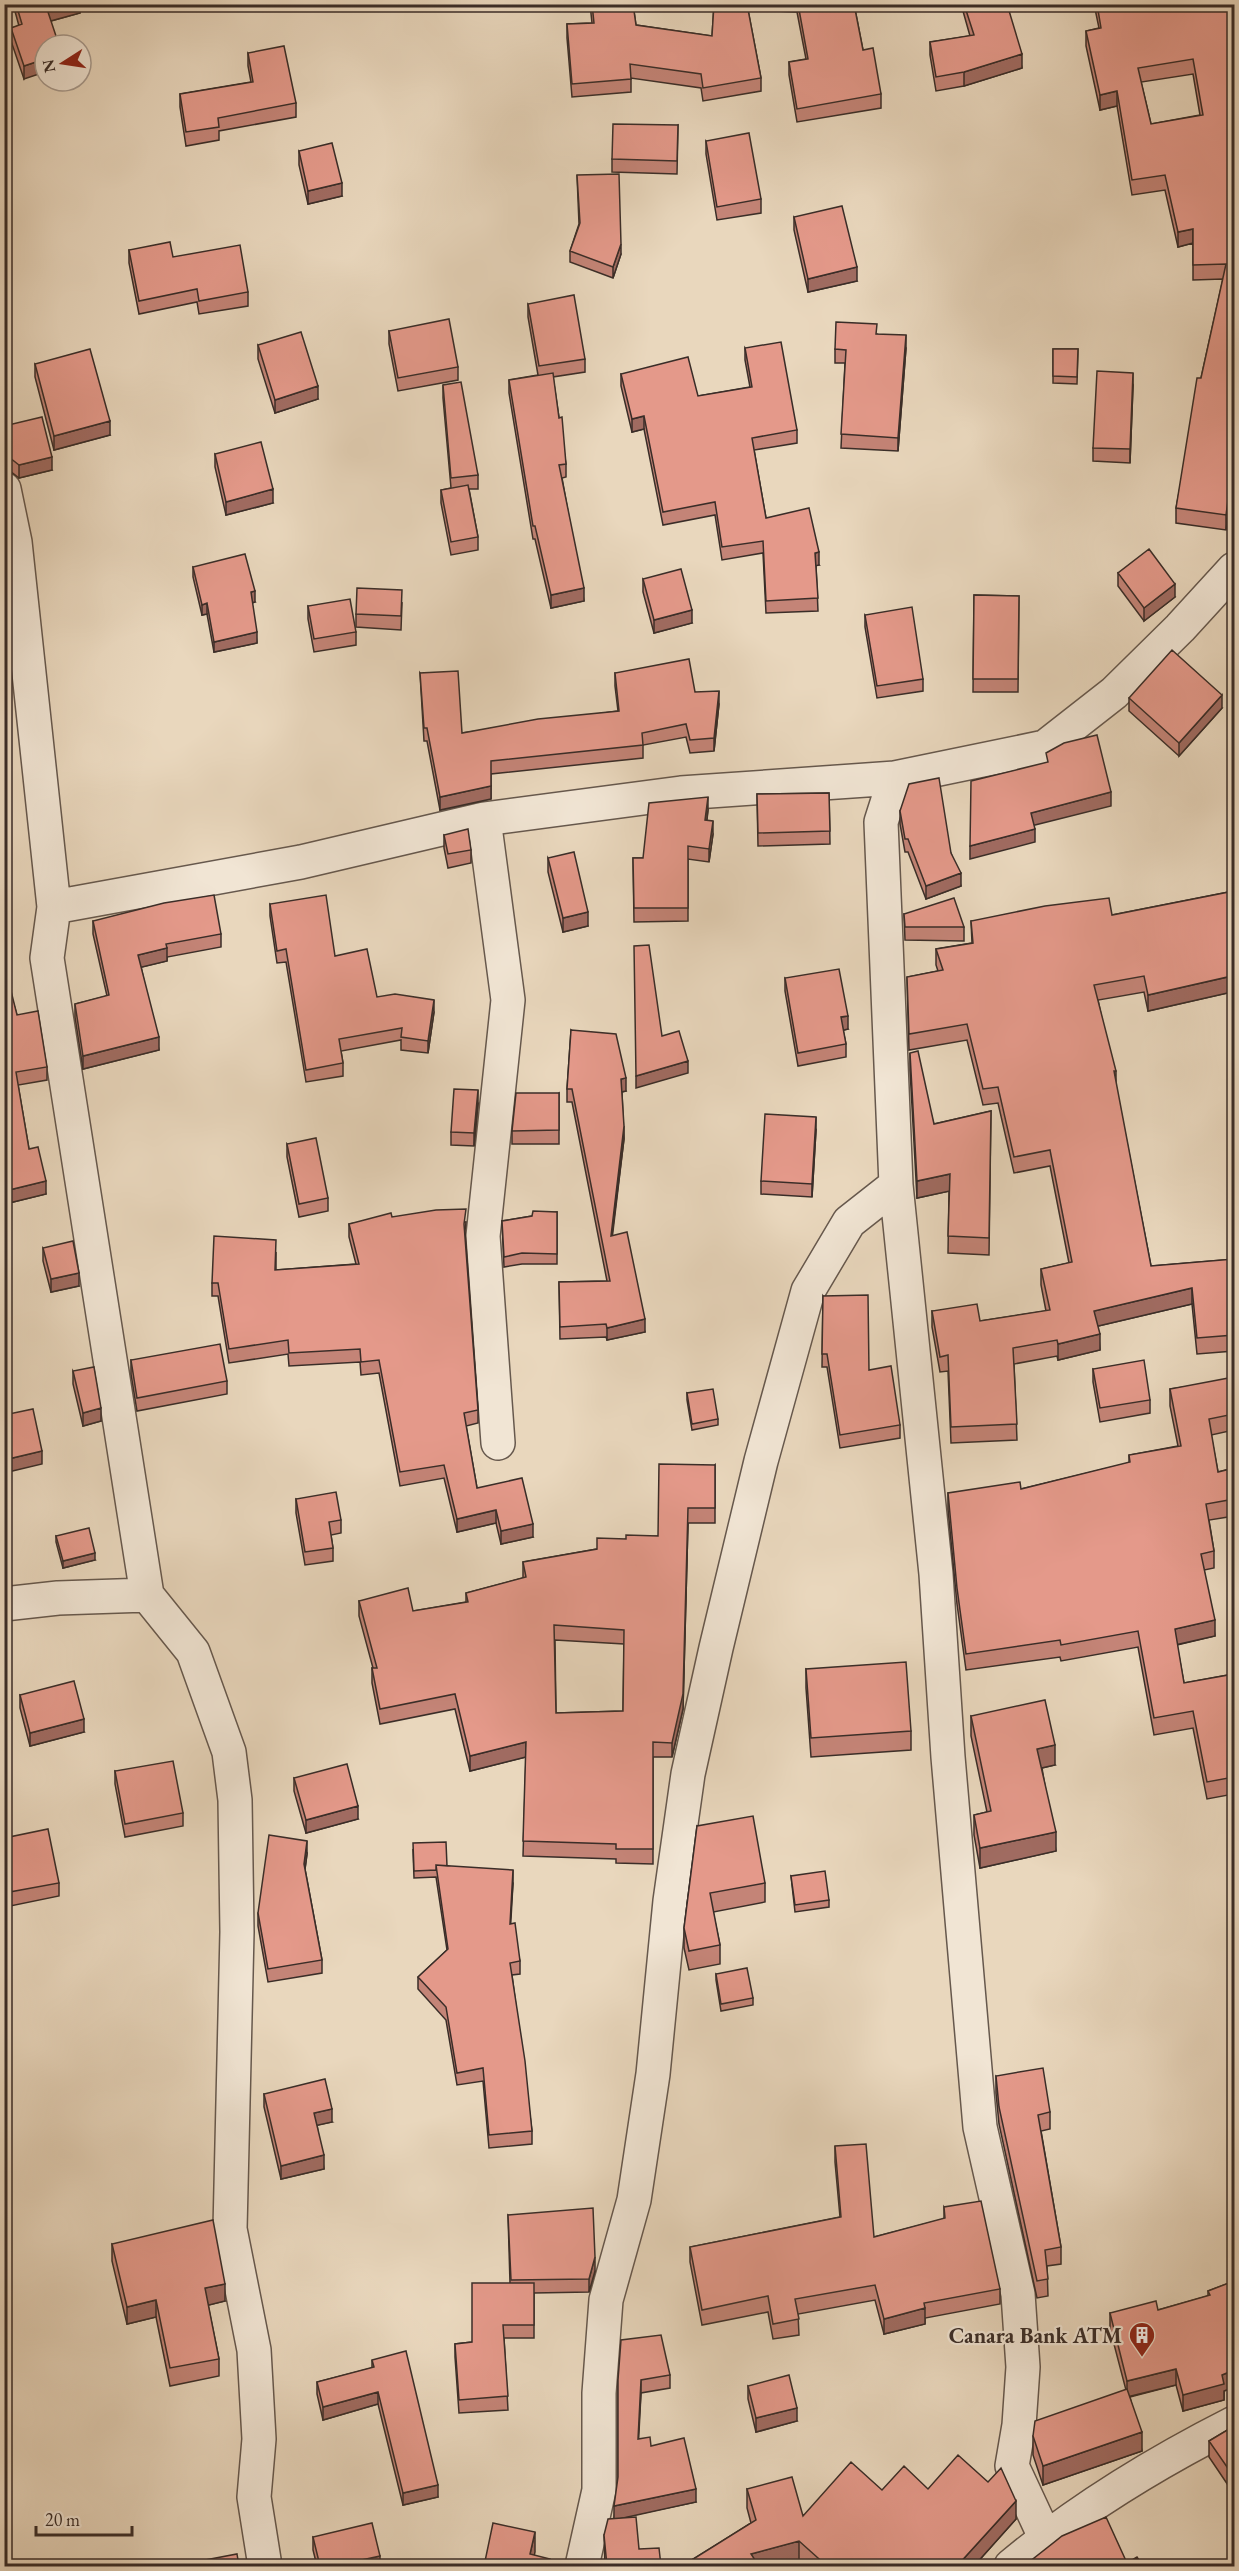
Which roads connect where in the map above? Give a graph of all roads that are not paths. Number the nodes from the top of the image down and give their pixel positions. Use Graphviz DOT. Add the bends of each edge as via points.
graph roads {
  1 [pos="4,489"];
  2 [pos="1234,569"];
  3 [pos="896,778"];
  4 [pos="484,819"];
  5 [pos="54,907"];
  6 [pos="896,1185"];
  7 [pos="498,1443"];
  8 [pos="147,1595"];
  9 [pos="4,1604"];
  10 [pos="1234,2423"];
  11 [pos="1046,2537"];
  12 [pos="265,2566"];
  13 [pos="582,2566"];
  14 [pos="1011,2566"];
  1 -- 5 [label="street" via="15,542"];
  2 -- 3 [label="street" via="1114,693 1046,747"];
  3 -- 4 [label="street" via="681,792"];
  3 -- 6 [label="street" via="880,822"];
  4 -- 5 [label="street" via="301,862"];
  4 -- 7 [label="street" via="508,1000 483,1236"];
  5 -- 8 [label="street" via="47,958"];
  6 -- 11 [label="street" via="936,1575 980,2127 1018,2294 1023,2367 1012,2466"];
  6 -- 13 [label="street" via="849,1222 808,1291 761,1461 716,1648 688,1774 670,1901 653,2074 634,2200 606,2300 599,2393 599,2490"];
  8 -- 9 [label="street"];
  8 -- 12 [label="street" via="193,1652 229,1752 235,1800 237,1932 230,2229 254,2350 259,2439 254,2497"];
  10 -- 11 [label="street" via="1164,2458"];
  11 -- 14 [label="street"];
}
